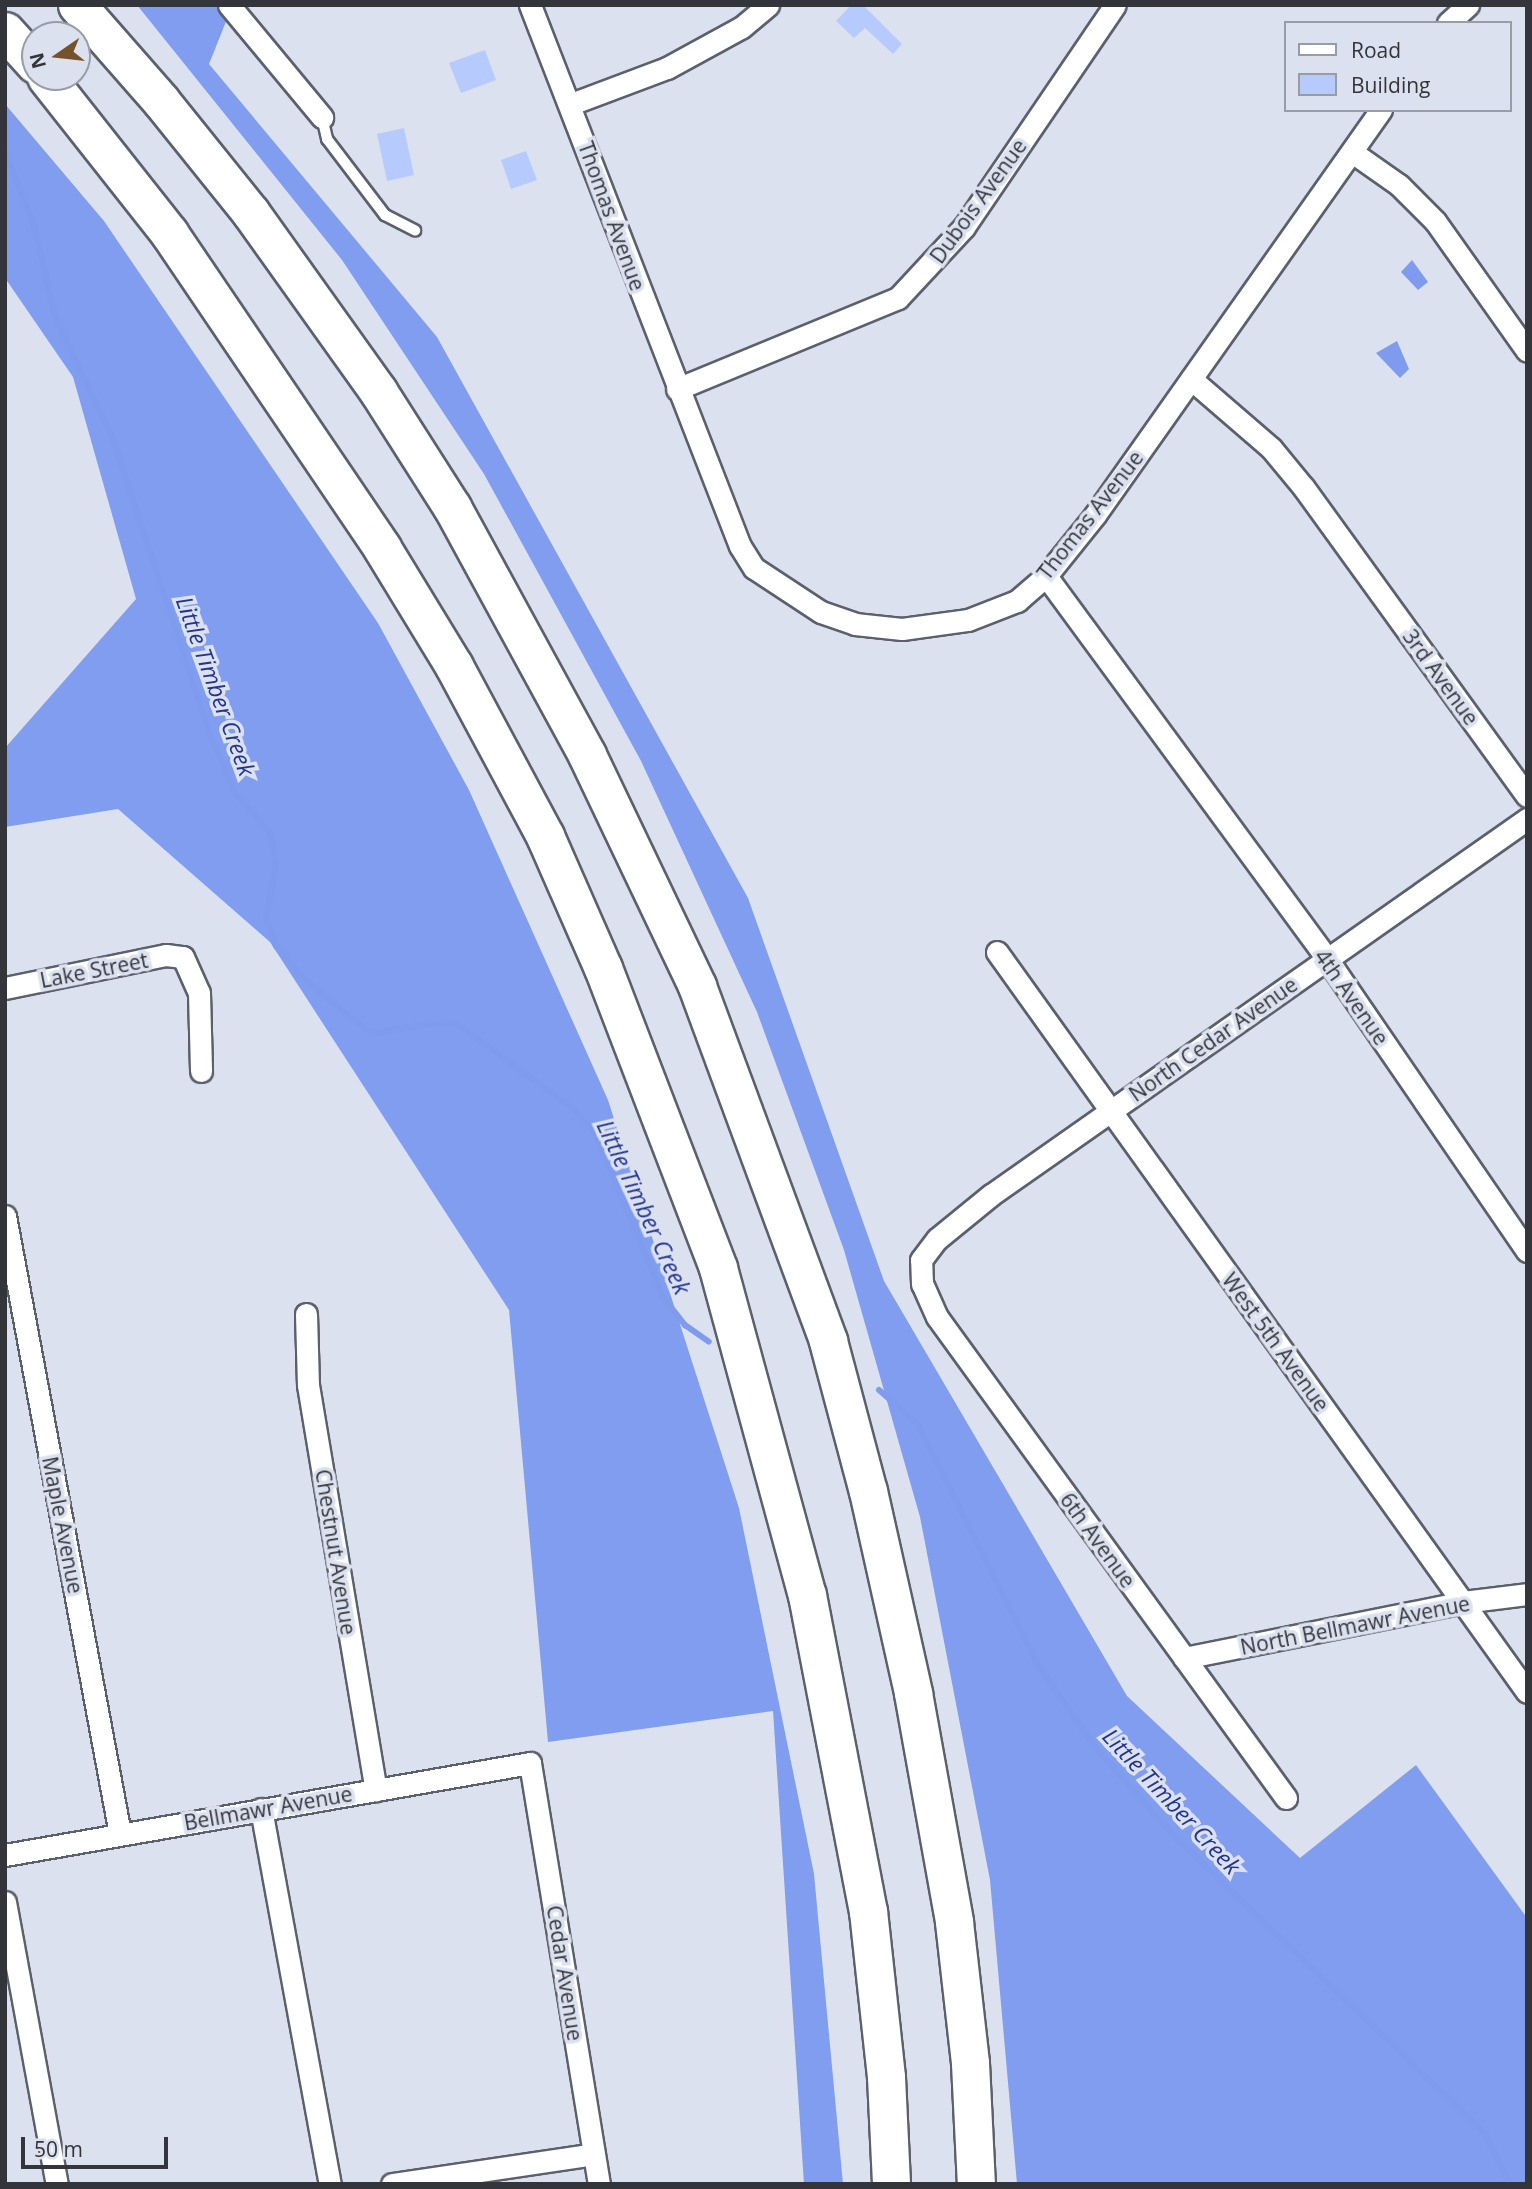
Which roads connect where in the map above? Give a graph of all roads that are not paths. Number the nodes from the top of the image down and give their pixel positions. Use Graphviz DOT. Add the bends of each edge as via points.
graph roads {
  1 [pos="77,5"];
  2 [pos="229,5"];
  3 [pos="530,5"];
  4 [pos="768,5"];
  5 [pos="1115,5"];
  6 [pos="1468,5"];
  7 [pos="1450,21"];
  8 [pos="5,31"];
  9 [pos="21,49"];
  10 [pos="57,91"];
  11 [pos="571,104"];
  12 [pos="1380,112"];
  13 [pos="322,117"];
  14 [pos="1352,152"];
  15 [pos="415,230"];
  16 [pos="1527,351"];
  17 [pos="1191,379"];
  18 [pos="677,389"];
  19 [pos="1046,576"];
  20 [pos="1527,796"];
  21 [pos="1527,820"];
  22 [pos="997,952"];
  23 [pos="1327,959"];
  24 [pos="5,988"];
  25 [pos="201,1071"];
  26 [pos="1111,1111"];
  27 [pos="5,1216"];
  28 [pos="1527,1251"];
  29 [pos="922,1275"];
  30 [pos="306,1314"];
  31 [pos="1527,1594"];
  32 [pos="1463,1602"];
  33 [pos="1184,1658"];
  34 [pos="1527,1692"];
  35 [pos="530,1763"];
  36 [pos="376,1790"];
  37 [pos="1286,1798"];
  38 [pos="261,1809"];
  39 [pos="120,1834"];
  40 [pos="5,1855"];
  41 [pos="5,1902"];
  42 [pos="594,2154"];
  43 [pos="57,2184"];
  44 [pos="330,2184"];
  45 [pos="392,2184"];
  46 [pos="599,2184"];
  47 [pos="891,2184"];
  48 [pos="976,2184"];
  1 -- 48 [label="highway" via="251,213 437,484 587,755 697,986 828,1341 868,1491 913,1693 950,1896 970,2063"];
  2 -- 13 [label="street"];
  3 -- 11 [label="street, Thomas Avenue"];
  4 -- 11 [label="street" via="743,27 667,68"];
  5 -- 18 [label="street, Dubois Avenue" via="964,227 898,298"];
  6 -- 7 [label="street"];
  8 -- 9 [label="highway"];
  10 -- 47 [label="highway" via="169,233 382,548 454,666 545,836 603,968 718,1268 807,1595 868,1912 886,2077"];
  11 -- 18 [label="street, Thomas Avenue"];
  12 -- 14 [label="street, Thomas Avenue"];
  13 -- 15 [label="lane" via="327,139 385,215"];
  14 -- 16 [label="street" via="1399,185 1435,221"];
  14 -- 17 [label="street, Thomas Avenue"];
  17 -- 19 [label="street, Thomas Avenue"];
  17 -- 20 [label="street, 3rd Avenue" via="1271,448"];
  18 -- 19 [label="street, Thomas Avenue" via="708,474 754,568 821,612 855,624 930,628 968,620 1017,601"];
  19 -- 23 [label="street, 4th Avenue"];
  21 -- 23 [label="street, North Cedar Avenue"];
  22 -- 26 [label="street, West 5th Avenue"];
  23 -- 26 [label="street, North Cedar Avenue"];
  23 -- 28 [label="street, 4th Avenue"];
  24 -- 25 [label="street, Lake Street" via="166,955 183,957 199,993"];
  26 -- 29 [label="street, North Cedar Avenue" via="937,1239 922,1260"];
  26 -- 32 [label="street, West 5th Avenue"];
  27 -- 39 [label="street, Maple Avenue"];
  29 -- 33 [label="street, 6th Avenue" via="937,1317"];
  30 -- 36 [label="street, Chestnut Avenue" via="308,1385"];
  31 -- 32 [label="street, North Bellmawr Avenue"];
  32 -- 33 [label="street, North Bellmawr Avenue"];
  32 -- 34 [label="street, West 5th Avenue"];
  33 -- 37 [label="street, 6th Avenue"];
  35 -- 36 [label="street, Bellmawr Avenue"];
  35 -- 42 [label="street, Cedar Avenue"];
  36 -- 38 [label="street, Bellmawr Avenue"];
  38 -- 39 [label="street, Bellmawr Avenue"];
  38 -- 44 [label="street"];
  39 -- 40 [label="street, Bellmawr Avenue"];
  41 -- 43 [label="street"];
  42 -- 45 [label="street"];
  42 -- 46 [label="street, Cedar Avenue"];
}
